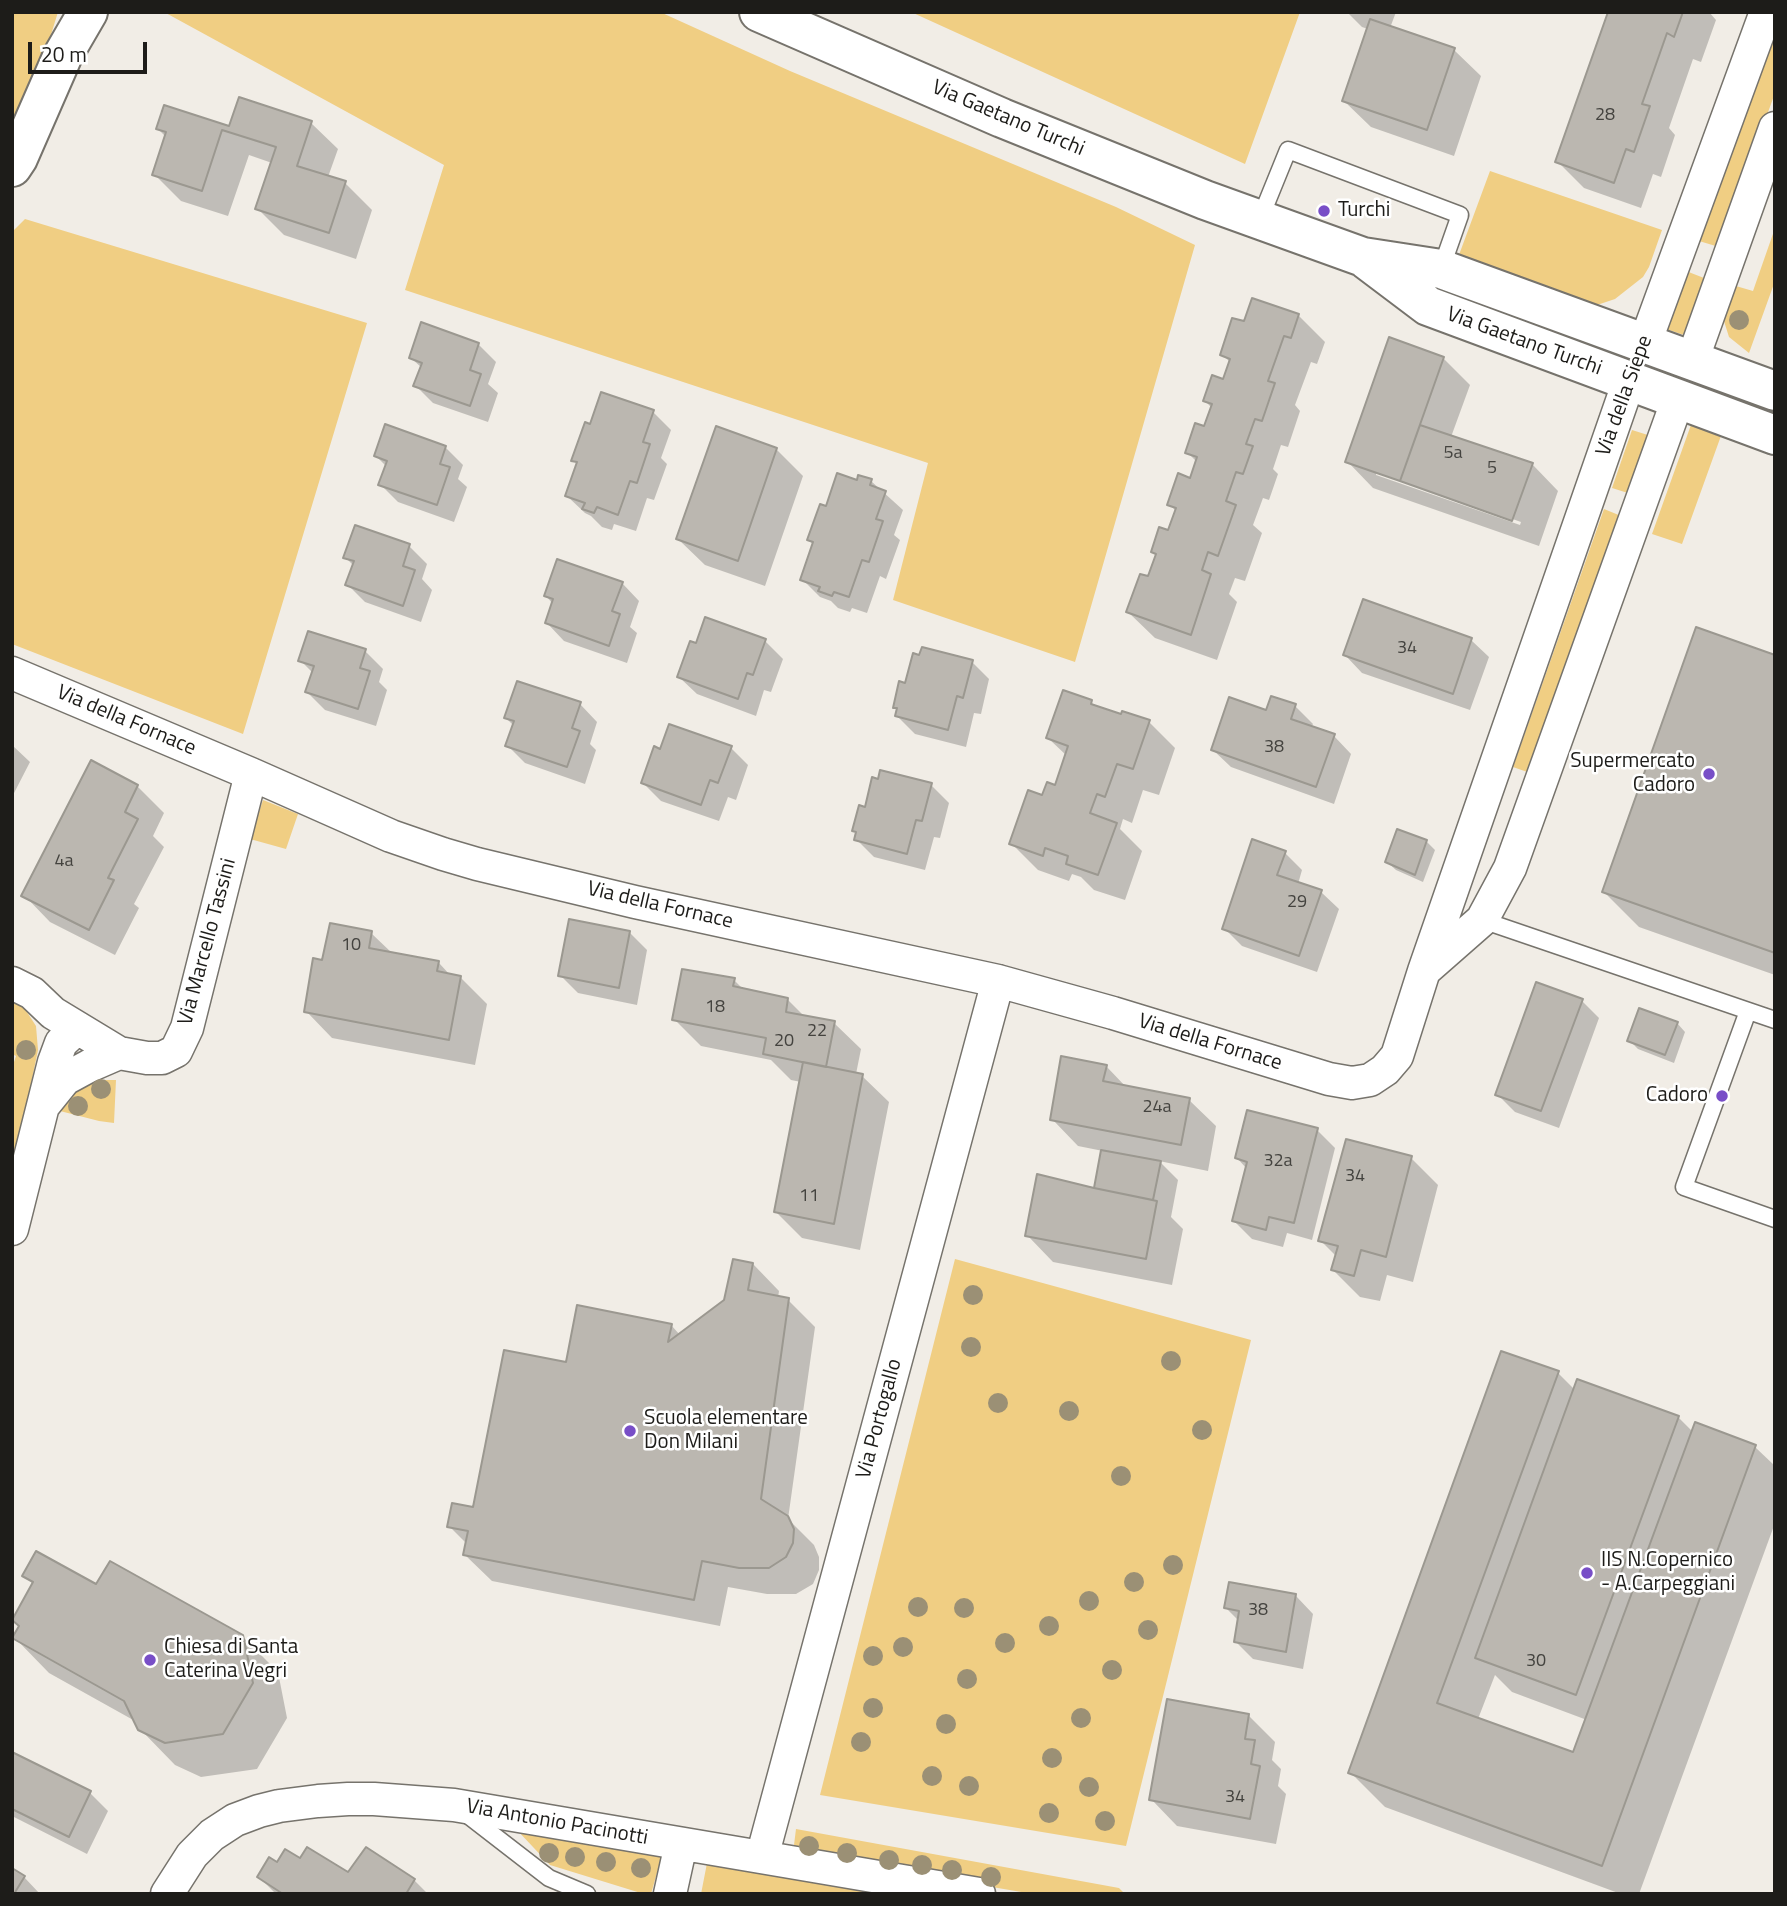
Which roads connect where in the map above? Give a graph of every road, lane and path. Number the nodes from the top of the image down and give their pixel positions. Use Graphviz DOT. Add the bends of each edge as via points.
graph roads {
  1 [pos="74,12"];
  2 [pos="88,12"];
  3 [pos="759,12"];
  4 [pos="1768,20"];
  5 [pos="63,55"];
  6 [pos="1775,128"];
  7 [pos="12,167"];
  8 [pos="1260,219"];
  9 [pos="1363,257"];
  10 [pos="1441,269"];
  11 [pos="1428,306"];
  12 [pos="1644,343"];
  13 [pos="1692,361"];
  14 [pos="1629,381"];
  15 [pos="1775,391"];
  16 [pos="1678,399"];
  17 [pos="1775,435"];
  18 [pos="12,673"];
  19 [pos="1493,773"];
  20 [pos="251,774"];
  21 [pos="1538,789"];
  22 [pos="1465,852"];
  23 [pos="1510,868"];
  24 [pos="1482,920"];
  25 [pos="1424,971"];
  26 [pos="999,981"];
  27 [pos="12,983"];
  28 [pos="1748,1011"];
  29 [pos="1775,1020"];
  30 [pos="77,1028"];
  31 [pos="119,1054"];
  32 [pos="1329,1079"];
  33 [pos="44,1105"];
  34 [pos="17,1193"];
  35 [pos="1775,1219"];
  36 [pos="12,1229"];
  37 [pos="454,1805"];
  38 [pos="681,1844"];
  39 [pos="762,1857"];
  40 [pos="167,1894"];
  41 [pos="587,1894"];
  42 [pos="670,1894"];
  43 [pos="979,1894"];
  1 -- 5 [label="street"];
  2 -- 5 [label="street"];
  3 -- 8 [label="street, Via Gaetano Turchi" via="1002,118"];
  4 -- 12 [label="street, Via della Siepe"];
  5 -- 7 [label="street"];
  6 -- 13 [label="street"];
  8 -- 9 [label="street, Via Gaetano Turchi"];
  8 -- 10 [label="lane" via="1287,150 1460,215"];
  9 -- 10 [label="street, Via Gaetano Turchi"];
  9 -- 11 [label="street, Via Gaetano Turchi"];
  10 -- 11 [label="street"];
  10 -- 12 [label="street, Via Gaetano Turchi"];
  11 -- 14 [label="street, Via Gaetano Turchi"];
  12 -- 13 [label="street, Via Gaetano Turchi"];
  12 -- 14 [label="street, Via della Siepe"];
  13 -- 15 [label="street, Via Gaetano Turchi"];
  13 -- 16 [label="street"];
  14 -- 16 [label="street, Via Gaetano Turchi"];
  14 -- 19 [label="street, Via della Siepe"];
  16 -- 17 [label="street, Via Gaetano Turchi"];
  16 -- 21 [label="street"];
  18 -- 20 [label="street, Via della Fornace"];
  19 -- 21 [label="street"];
  19 -- 22 [label="street, Via della Siepe"];
  20 -- 26 [label="street, Via della Fornace" via="391,836 477,864"];
  20 -- 31 [label="street, Via Marcello Tassini" via="187,1028 176,1051 162,1058"];
  21 -- 23 [label="street"];
  22 -- 23 [label="street"];
  22 -- 25 [label="street, Via della Siepe"];
  23 -- 24 [label="street"];
  24 -- 25 [label="street"];
  24 -- 28 [label="lane"];
  25 -- 32 [label="street, Via della Siepe" via="1396,1056 1385,1070 1370,1080 1352,1083"];
  26 -- 32 [label="street, Via della Fornace"];
  26 -- 39 [label="street, Via Portogallo"];
  27 -- 30 [label="street, Via Marcello Tassini"];
  28 -- 29 [label="lane"];
  28 -- 35 [label="lane" via="1684,1187"];
  30 -- 31 [label="street, Via Marcello Tassini"];
  30 -- 33 [label="street" via="61,1043"];
  31 -- 33 [label="street, Via Marcello Tassini" via="65,1079"];
  33 -- 34 [label="street"];
  34 -- 36 [label="street"];
  37 -- 38 [label="street, Via Antonio Pacinotti"];
  37 -- 40 [label="street, Via Antonio Pacinotti" via="348,1799 259,1811 212,1835 192,1855"];
  37 -- 41 [label="lane" via="549,1878"];
  38 -- 39 [label="street, Via Antonio Pacinotti"];
  38 -- 42 [label="street"];
  39 -- 43 [label="street, Via Antonio Pacinotti"];
}
